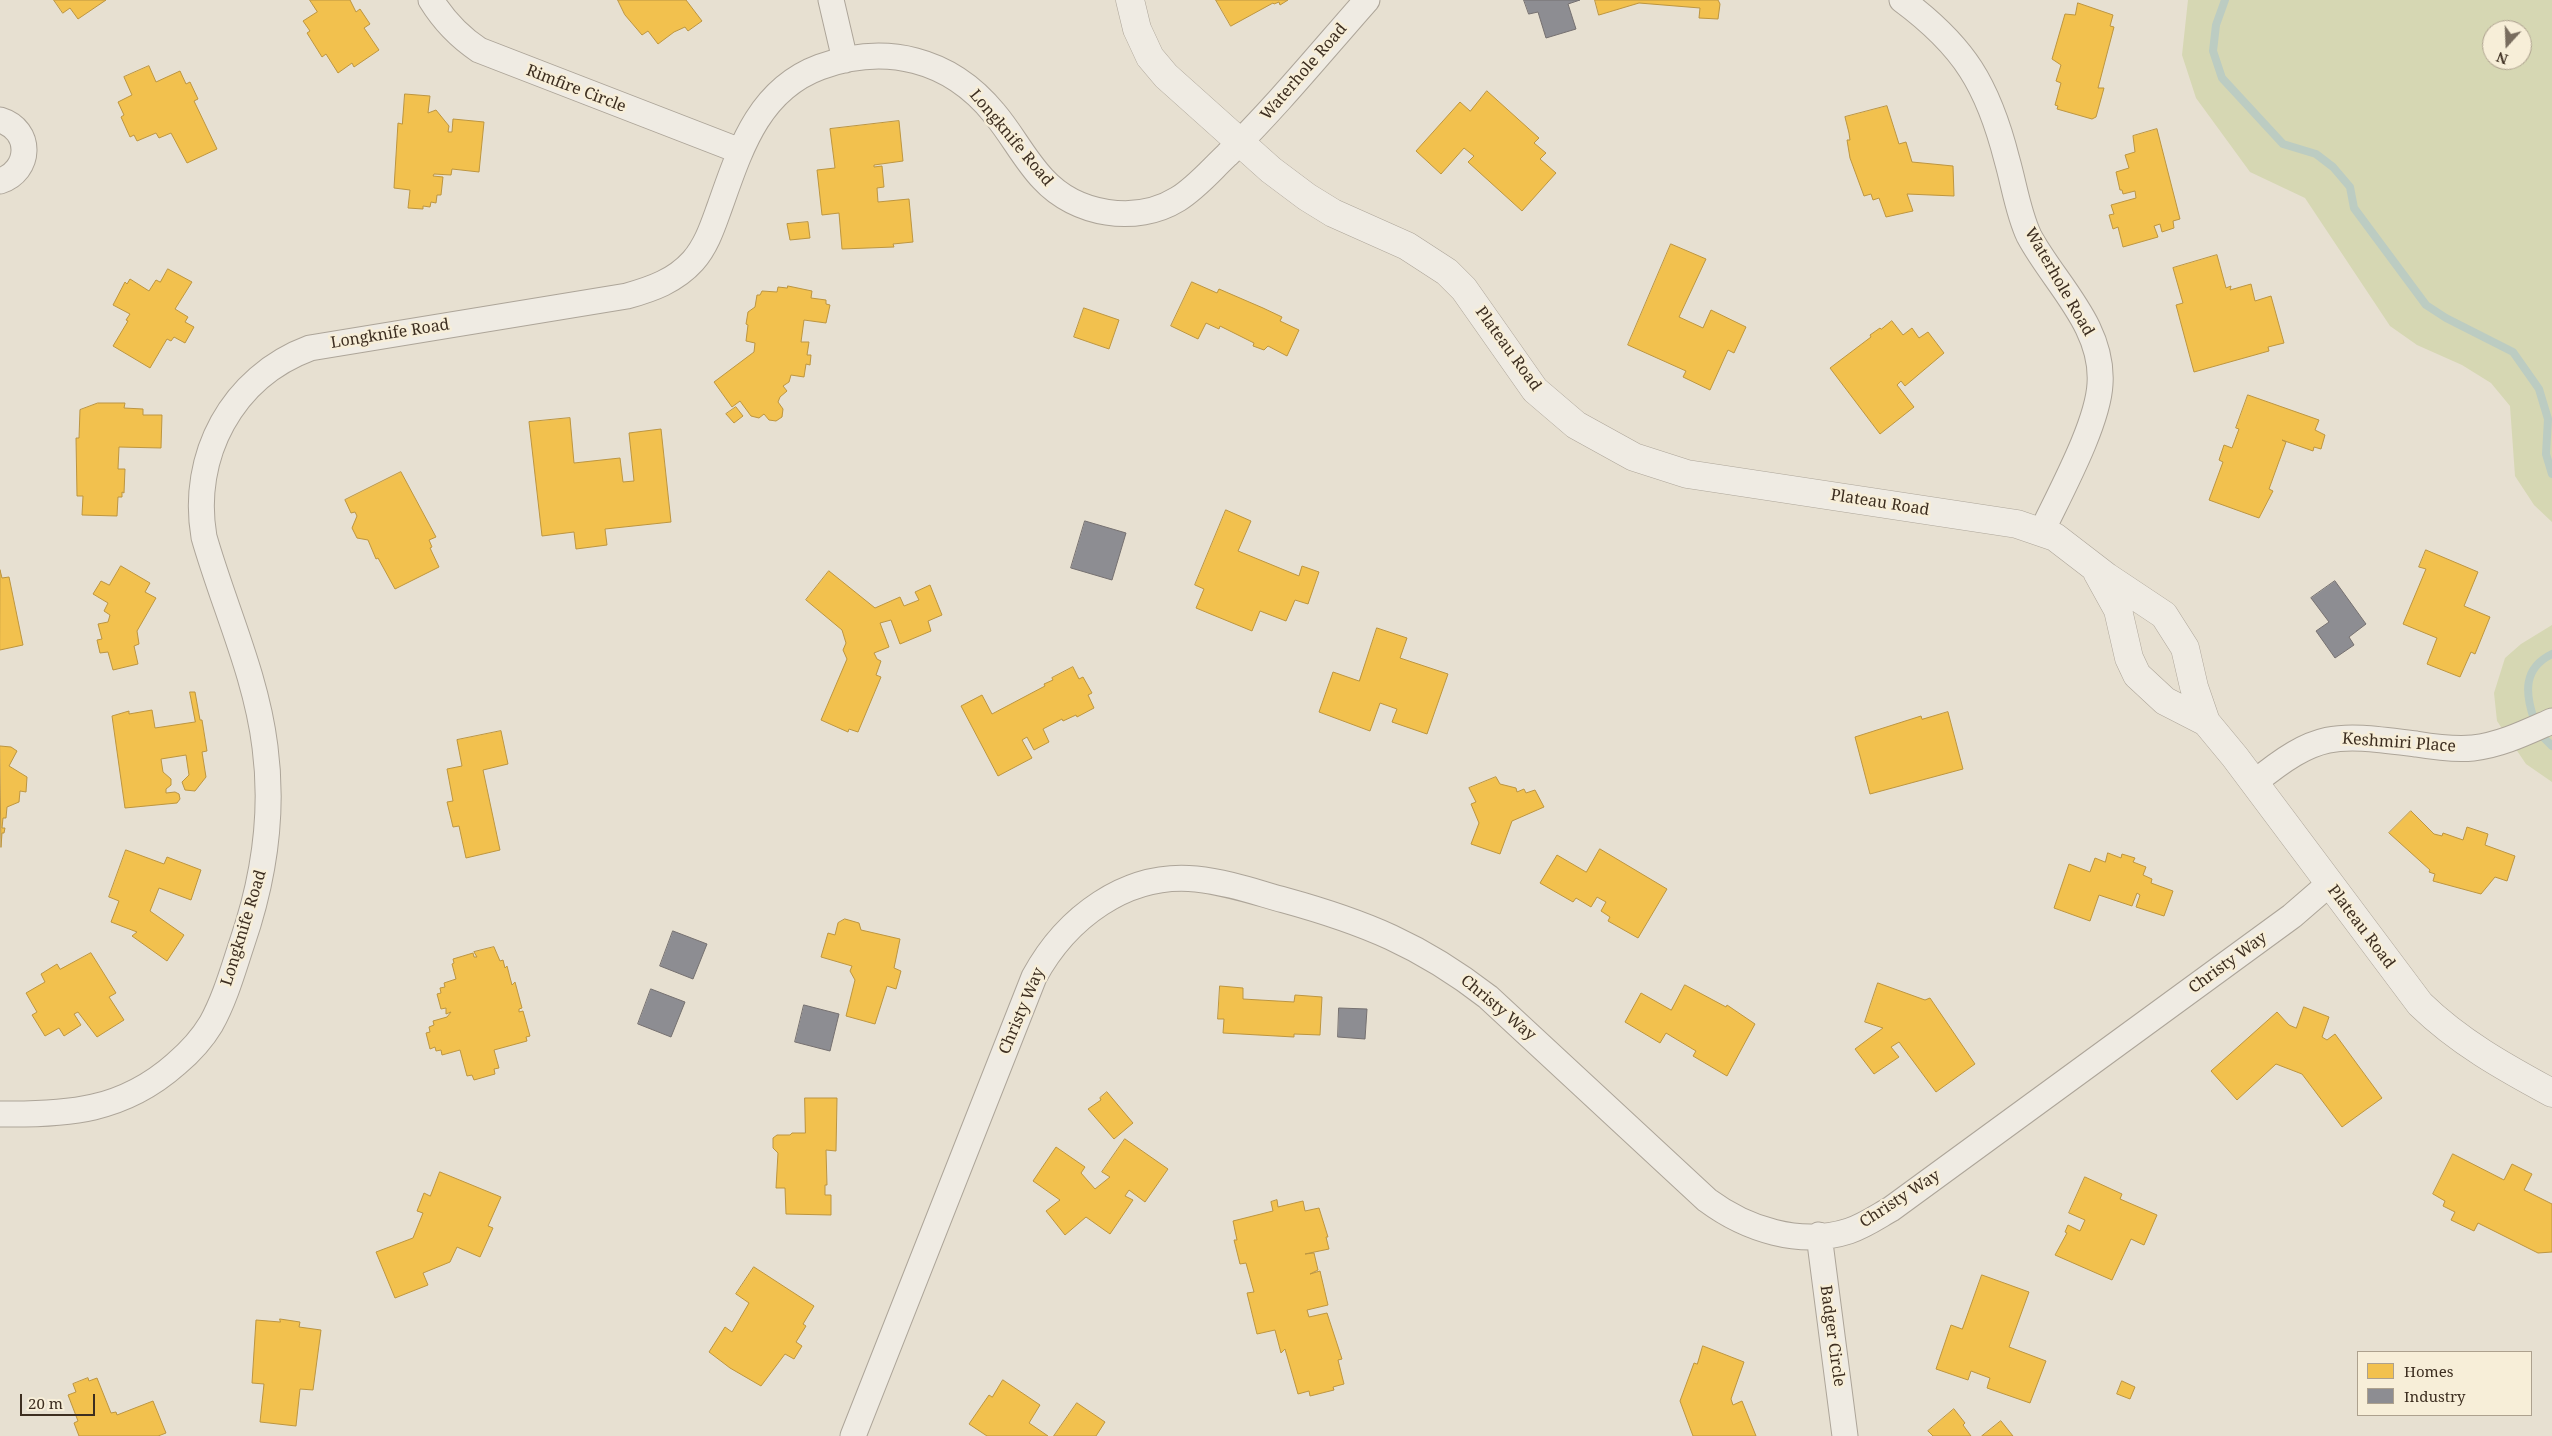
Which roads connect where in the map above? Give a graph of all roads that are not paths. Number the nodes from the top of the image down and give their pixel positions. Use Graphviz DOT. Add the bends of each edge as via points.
graph roads {
  1 [pos="431,0"];
  2 [pos="831,0"];
  3 [pos="1130,0"];
  4 [pos="1368,0"];
  5 [pos="1902,0"];
  6 [pos="845,60"];
  7 [pos="0,120"];
  8 [pos="1240,142"];
  9 [pos="740,151"];
  10 [pos="0,182"];
  11 [pos="2042,531"];
  12 [pos="2095,568"];
  13 [pos="2552,721"];
  14 [pos="2206,722"];
  15 [pos="2254,783"];
  16 [pos="2329,884"];
  17 [pos="2552,1093"];
  18 [pos="0,1114"];
  19 [pos="1819,1235"];
  20 [pos="853,1436"];
  21 [pos="1845,1436"];
  1 -- 9 [label="street, Rimfire Circle" via="460,37 478,50"];
  2 -- 6 [label="street"];
  3 -- 8 [label="street, Plateau Road" via="1150,57 1166,76"];
  4 -- 8 [label="street, Waterhole Road"];
  5 -- 11 [label="street, Waterhole Road" via="1950,41 1979,80 2000,132 2029,235 2083,319 2100,363 2100,385 2087,432"];
  6 -- 8 [label="street, Longknife Road" via="898,57 939,68 955,76 994,113 1043,180 1075,202 1094,210 1116,214 1158,209 1192,190"];
  6 -- 9 [label="street, Longknife Road" via="820,67 782,90 753,123"];
  7 -- 10 [label="street" via="12,125 19,133 25,153 16,172"];
  8 -- 11 [label="street, Plateau Road" via="1272,170 1327,209 1406,246 1447,272 1464,289 1535,390 1576,426 1634,457 1688,474"];
  9 -- 18 [label="street, Longknife Road" via="704,245 693,261 664,284 627,296 310,348 276,364 241,396 226,418 207,461 200,516 210,557 249,670 265,746 269,823 264,863 248,926 210,1025 167,1072 147,1086 101,1106 58,1114"];
  11 -- 12 [label="street, Plateau Road" via="2074,549"];
  12 -- 14 [label="street, Plateau Road" via="2164,615 2176,631 2185,648"];
  12 -- 14 [label="street, Plateau Road" via="2118,610 2129,658 2137,675 2165,702"];
  13 -- 15 [label="street, Keshmiri Place" via="2520,735 2472,748 2442,748 2358,736 2324,740 2290,755"];
  14 -- 15 [label="street, Plateau Road"];
  15 -- 16 [label="street, Plateau Road"];
  16 -- 17 [label="street, Plateau Road" via="2420,1004 2447,1030"];
  16 -- 19 [label="street, Christy Way" via="2292,916 1891,1209 1848,1231"];
  19 -- 20 [label="street, Christy Way" via="1772,1232 1727,1215 1488,997 1461,976 1393,936 1322,910 1220,883 1167,879 1143,884 1098,904 1078,919 1045,957 1034,977"];
  19 -- 21 [label="street, Badger Circle"];
}
